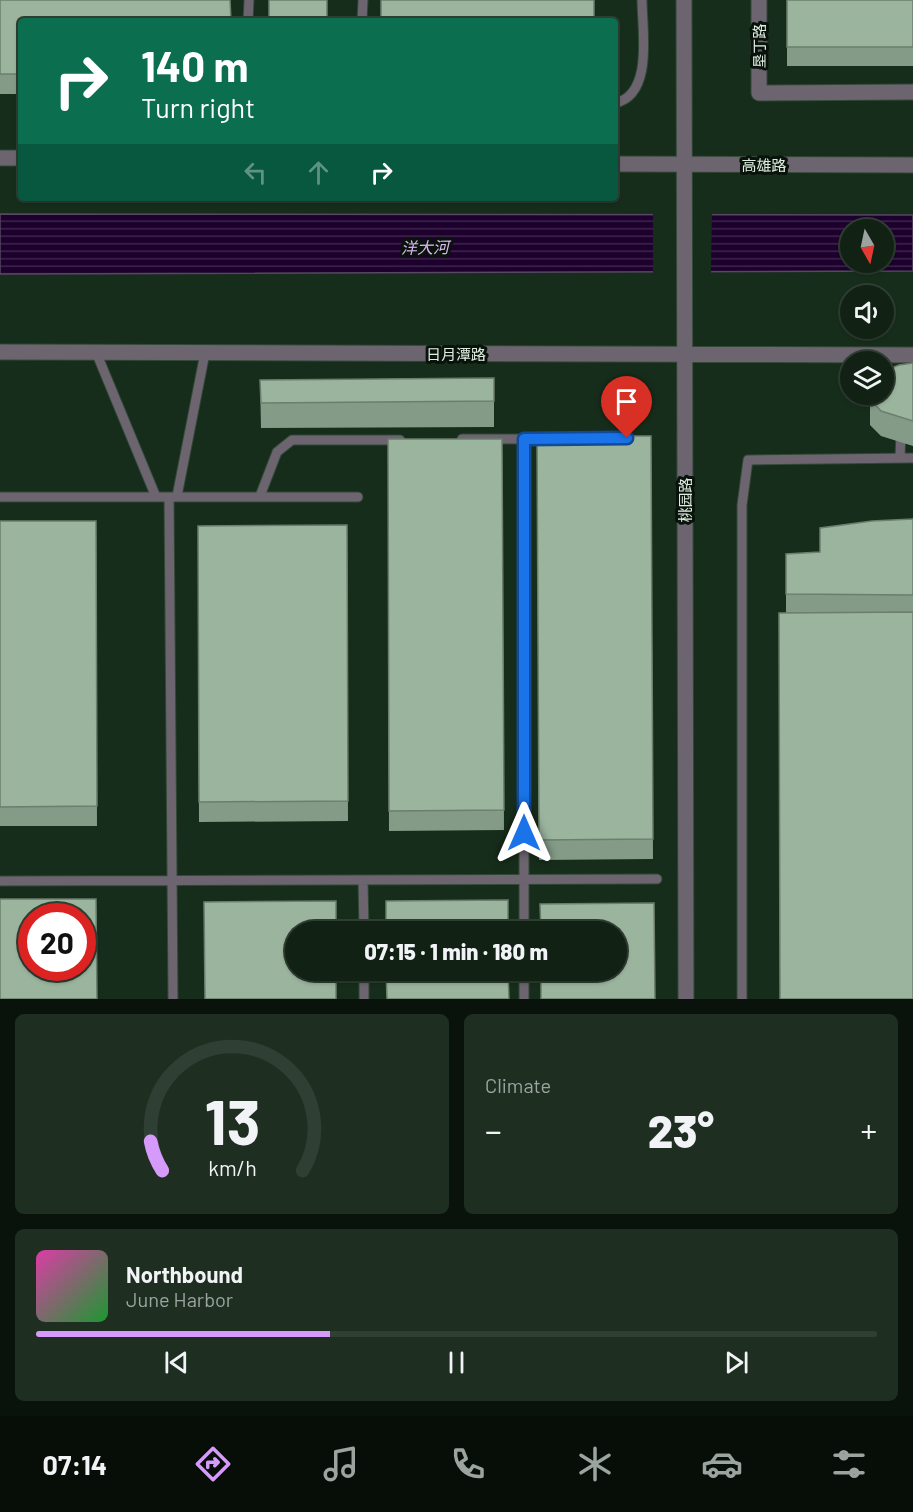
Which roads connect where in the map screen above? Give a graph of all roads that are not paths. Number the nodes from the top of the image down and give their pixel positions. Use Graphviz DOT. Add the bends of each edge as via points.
graph roads {
  1 [pos="249,0"];
  2 [pos="363,0"];
  3 [pos="642,0"];
  4 [pos="684,0"];
  5 [pos="759,0"];
  6 [pos="248,18"];
  7 [pos="362,18"];
  8 [pos="913,92"];
  9 [pos="618,101"];
  10 [pos="0,158"];
  11 [pos="18,158"];
  12 [pos="618,164"];
  13 [pos="684,164"];
  14 [pos="913,165"];
  15 [pos="0,352"];
  16 [pos="96,352"];
  17 [pos="205,353"];
  18 [pos="684,355"];
  19 [pos="906,358"];
  20 [pos="901,419"];
  21 [pos="454,439"];
  22 [pos="524,439"];
  23 [pos="558,439"];
  24 [pos="408,440"];
  25 [pos="913,458"];
  26 [pos="900,459"];
  27 [pos="173,496"];
  28 [pos="260,496"];
  29 [pos="358,496"];
  30 [pos="0,497"];
  31 [pos="156,497"];
  32 [pos="657,879"];
  33 [pos="363,880"];
  34 [pos="524,880"];
  35 [pos="0,881"];
  36 [pos="172,881"];
  37 [pos="364,921"];
  38 [pos="524,921"];
  39 [pos="364,981"];
  40 [pos="524,981"];
  41 [pos="173,999"];
  42 [pos="364,999"];
  43 [pos="524,999"];
  44 [pos="686,999"];
  45 [pos="742,999"];
  1 -- 6 [label="lane"];
  2 -- 7 [label="lane"];
  3 -- 9 [label="lane" via="642,73 632,94"];
  4 -- 13 [label="street, 桃园路"];
  5 -- 8 [label="street, 垦丁路" via="759,93"];
  10 -- 11 [label="street"];
  12 -- 13 [label="street, 高雄路"];
  13 -- 14 [label="street, 高雄路"];
  13 -- 18 [label="street, 桃园路"];
  15 -- 16 [label="street, 日月潭路"];
  16 -- 17 [label="street, 日月潭路"];
  16 -- 31 [label="lane"];
  17 -- 18 [label="street, 日月潭路"];
  17 -- 27 [label="lane"];
  18 -- 19 [label="street, 日月潭路"];
  18 -- 44 [label="street, 桃园路"];
  20 -- 26 [label="lane"];
  21 -- 22 [label="lane"];
  22 -- 23 [label="lane"];
  22 -- 34 [label="lane"];
  24 -- 28 [label="lane" via="292,440 277,452"];
  25 -- 26 [label="lane"];
  26 -- 45 [label="lane" via="748,460 742,505"];
  27 -- 28 [label="lane"];
  27 -- 31 [label="lane"];
  27 -- 36 [label="lane"];
  28 -- 29 [label="lane"];
  30 -- 31 [label="lane"];
  32 -- 34 [label="lane"];
  33 -- 34 [label="lane"];
  33 -- 36 [label="lane"];
  33 -- 37 [label="lane"];
  34 -- 38 [label="lane"];
  35 -- 36 [label="lane"];
  36 -- 41 [label="lane"];
  39 -- 42 [label="lane"];
  40 -- 43 [label="lane"];
}
